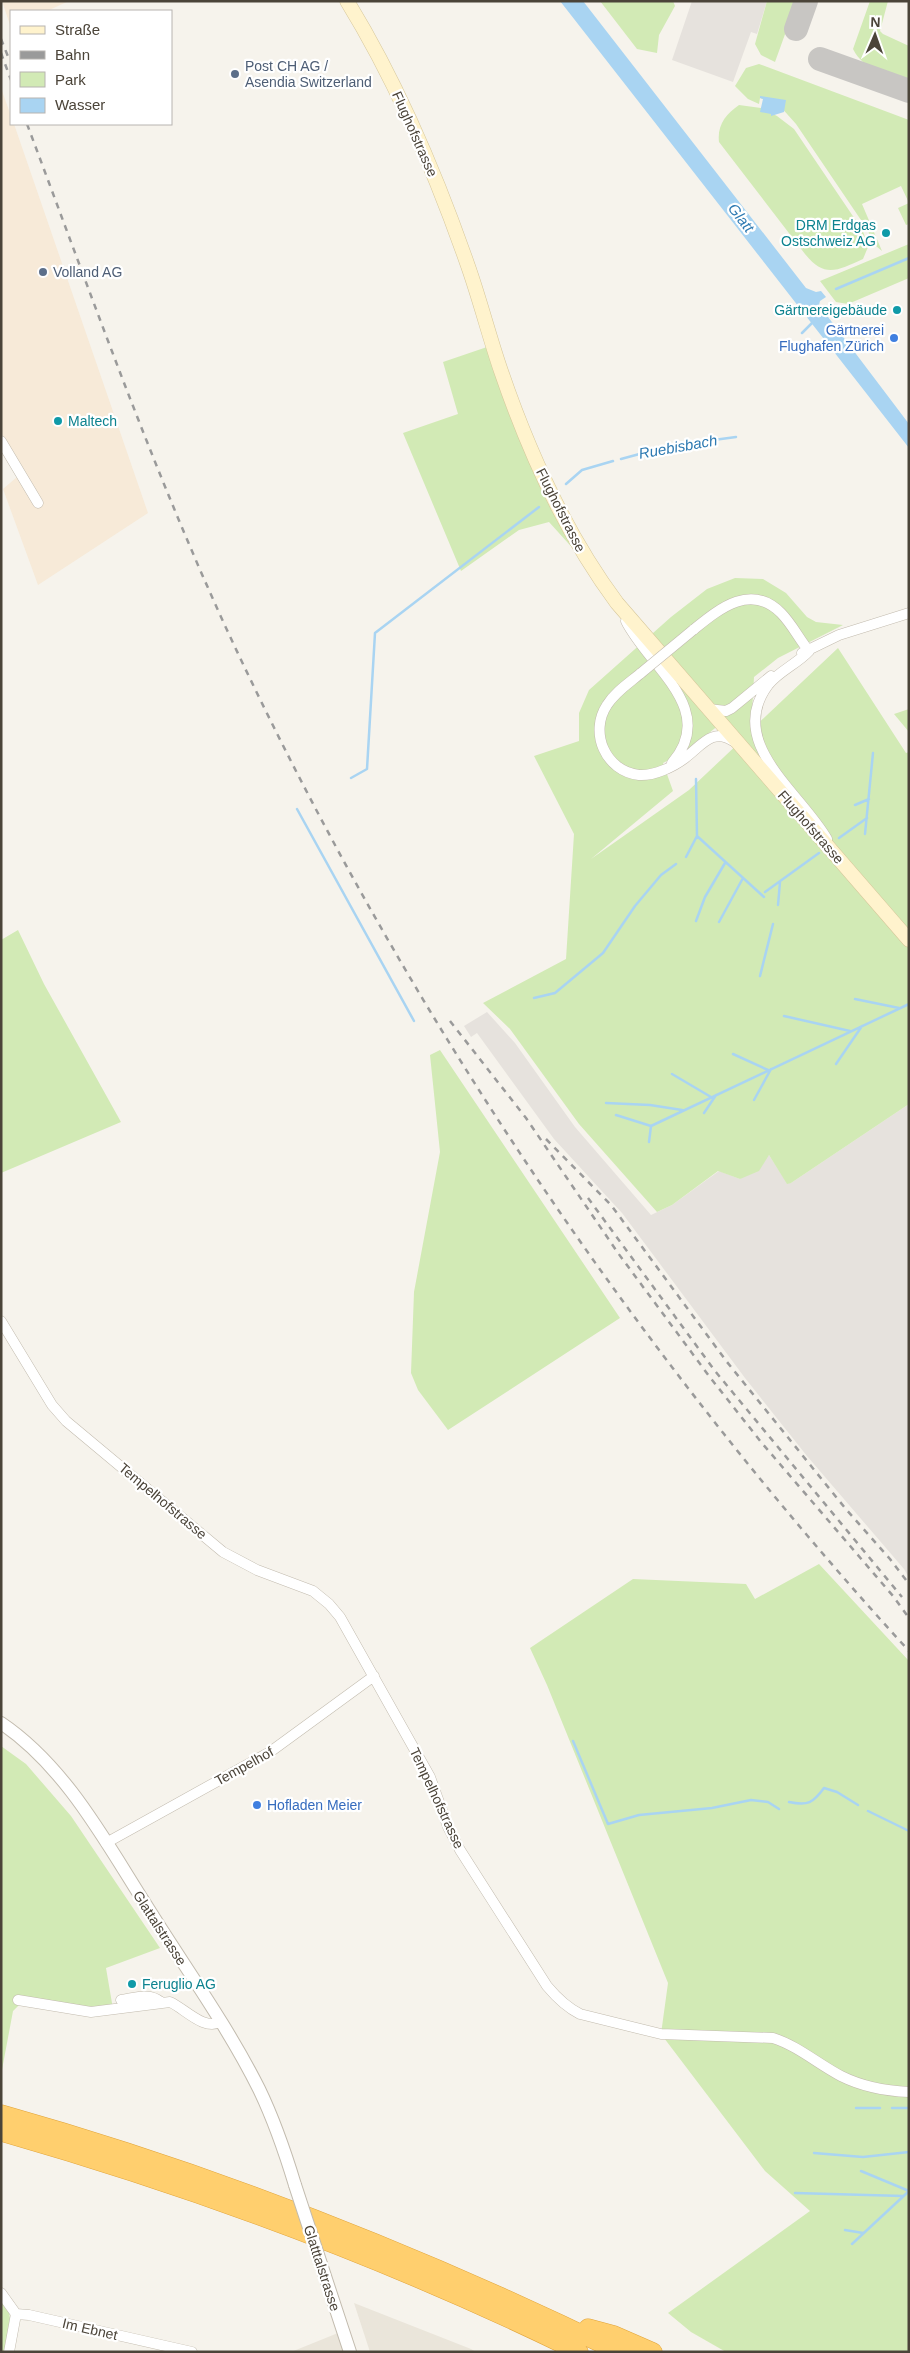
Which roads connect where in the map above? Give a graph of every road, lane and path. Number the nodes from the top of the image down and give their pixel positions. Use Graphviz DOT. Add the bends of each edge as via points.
graph roads {
  1 [pos="347,1"];
  2 [pos="1,441"];
  3 [pos="38,503"];
  4 [pos="617,603"];
  5 [pos="909,613"];
  6 [pos="809,651"];
  7 [pos="708,708"];
  8 [pos="740,745"];
  9 [pos="670,766"];
  10 [pos="839,860"];
  11 [pos="909,940"];
  12 [pos="1,1320"];
  13 [pos="374,1676"];
  14 [pos="1,1723"];
  15 [pos="106,1843"];
  16 [pos="18,2000"];
  17 [pos="121,2000"];
  18 [pos="161,2002"];
  19 [pos="220,2022"];
  20 [pos="909,2092"];
  21 [pos="1,2114"];
  22 [pos="1,2132"];
  23 [pos="295,2185"];
  24 [pos="1,2293"];
  25 [pos="498,2313"];
  26 [pos="16,2314"];
  27 [pos="549,2318"];
  28 [pos="9,2352"];
  29 [pos="192,2352"];
  30 [pos="350,2352"];
  31 [pos="556,2352"];
  32 [pos="580,2352"];
  33 [pos="619,2352"];
  34 [pos="653,2352"];
  1 -- 4 [label="main road, Flughofstrasse" via="429,162 532,452 589,564"];
  2 -- 3 [label="street"];
  4 -- 7 [label="main road, Flughofstrasse"];
  4 -- 9 [label="street" via="628,626 679,694 687,714 685,742"];
  5 -- 6 [label="street" via="839,635"];
  6 -- 7 [label="street" via="799,653 732,708 726,711"];
  6 -- 9 [label="street, bridge" via="780,613 758,601 740,600 728,604 692,630 607,704 600,725 601,744 611,761 631,773 651,774"];
  6 -- 10 [label="street" via="769,685 755,713 755,732 768,761 819,824"];
  7 -- 8 [label="main road, Flughofstrasse"];
  8 -- 9 [label="street" via="726,736 708,738 684,759"];
  8 -- 10 [label="main road, Flughofstrasse"];
  10 -- 11 [label="main road, Flughofstrasse"];
  12 -- 13 [label="street, Tempelhofstrasse" via="52,1405 66,1422 224,1552 257,1570 313,1591 324,1600 340,1617"];
  13 -- 15 [label="street, Tempelhof" via="270,1752"];
  13 -- 20 [label="street, Tempelhofstrasse" via="430,1776 460,1850 547,1986 568,2008 594,2018 661,2034 773,2038 784,2041 842,2076 876,2088"];
  14 -- 15 [label="street, Glattalstrasse" via="52,1769"];
  15 -- 19 [label="street, Glattalstrasse"];
  16 -- 18 [label="street" via="91,2012"];
  17 -- 18 [label="street" via="149,1996"];
  18 -- 19 [label="street" via="178,2006 202,2022 213,2025"];
  19 -- 23 [label="street, Glattalstrasse" via="264,2099"];
  21 -- 27 [label="highway" via="149,2159 292,2210 432,2266"];
  22 -- 25 [label="highway" via="241,2209"];
  23 -- 30 [label="street, Glatttalstrasse, bridge"];
  24 -- 26 [label="street"];
  25 -- 31 [label="highway" via="533,2340"];
  25 -- 32 [label="highway"];
  26 -- 28 [label="street"];
  26 -- 29 [label="street, Im Ebnet"];
  27 -- 33 [label="highway"];
  27 -- 34 [label="highway" via="614,2335"];
}
